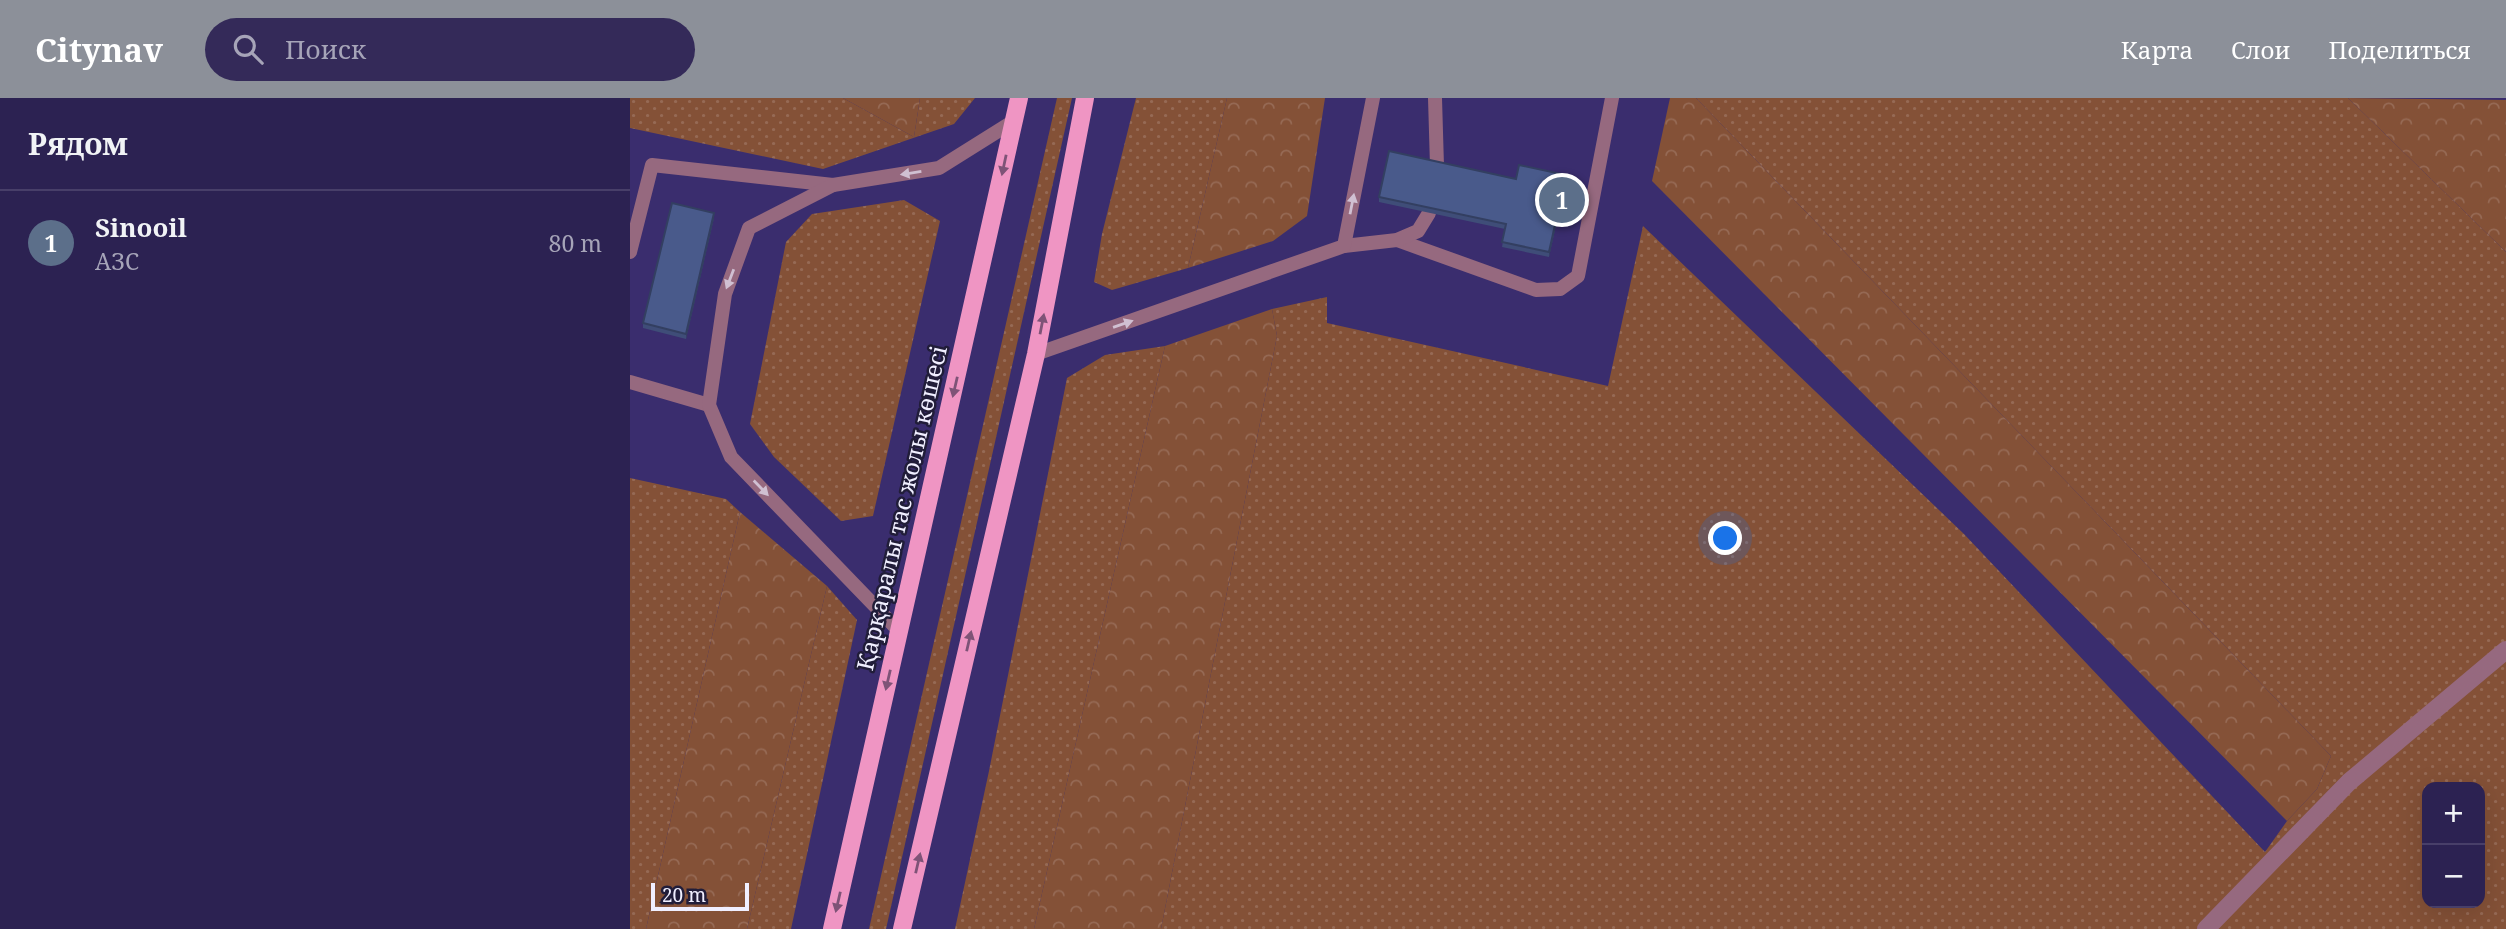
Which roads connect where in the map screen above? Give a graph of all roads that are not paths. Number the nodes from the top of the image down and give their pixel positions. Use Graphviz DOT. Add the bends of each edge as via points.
graph roads {
  1 [pos="1019,98"];
  2 [pos="1085,98"];
  3 [pos="1373,98"];
  4 [pos="1435,98"];
  5 [pos="1612,98"];
  6 [pos="1014,121"];
  7 [pos="1437,166"];
  8 [pos="833,185"];
  9 [pos="1429,213"];
  10 [pos="1397,240"];
  11 [pos="1344,246"];
  12 [pos="630,252"];
  13 [pos="1036,354"];
  14 [pos="630,382"];
  15 [pos="709,405"];
  16 [pos="900,631"];
  17 [pos="2506,650"];
  18 [pos="832,929"];
  19 [pos="902,929"];
  20 [pos="2206,929"];
  1 -- 6 [label="main road, Қарқаралы тас жолы көшесі"];
  13 -- 2 [label="main road, one-way"];
  11 -- 3 [label="lane, one-way"];
  4 -- 7 [label="lane"];
  5 -- 10 [label="lane" via="1578,276 1560,289 1536,290"];
  6 -- 8 [label="lane, one-way" via="939,168"];
  6 -- 16 [label="main road, Қарқаралы тас жолы көшесі, one-way"];
  8 -- 12 [label="lane" via="652,165"];
  8 -- 15 [label="lane, one-way" via="750,228 725,294"];
  9 -- 10 [label="lane" via="1418,231"];
  10 -- 11 [label="lane"];
  13 -- 11 [label="lane, one-way"];
  19 -- 13 [label="main road, one-way"];
  14 -- 15 [label="lane"];
  15 -- 16 [label="lane, one-way" via="731,457"];
  16 -- 18 [label="main road, Қарқаралы тас жолы көшесі, one-way"];
  17 -- 20 [label="street" via="2349,782"];
}
